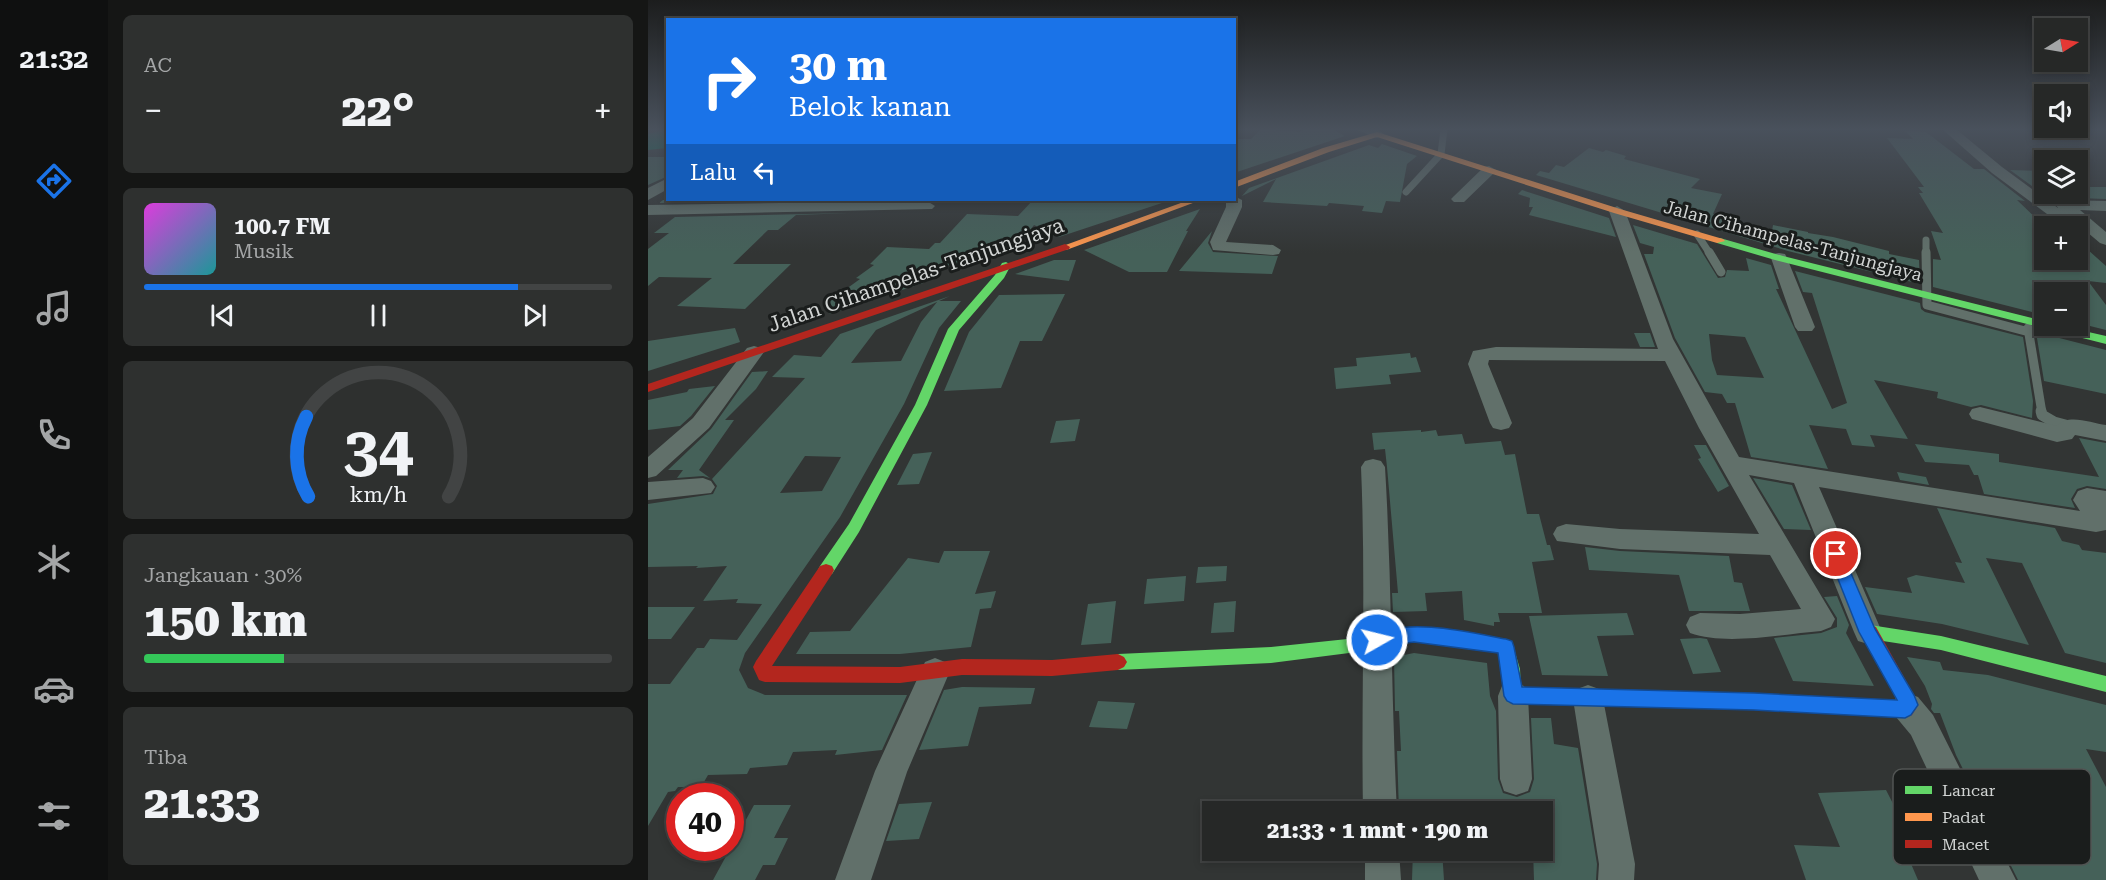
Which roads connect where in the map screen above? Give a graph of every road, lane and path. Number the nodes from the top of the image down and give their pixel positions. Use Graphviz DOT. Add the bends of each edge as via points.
graph roads {
  1 [pos="1274,170"];
  2 [pos="1426,170"];
  3 [pos="1489,170"];
  4 [pos="2007,170"];
  5 [pos="2010,170"];
  6 [pos="2020,179"];
  7 [pos="666,183"];
  8 [pos="1236,184"];
  9 [pos="2034,185"];
  10 [pos="1406,192"];
  11 [pos="648,195"];
  12 [pos="1459,199"];
  13 [pos="1193,201"];
  14 [pos="1234,201"];
  15 [pos="2064,205"];
  16 [pos="927,206"];
  17 [pos="2106,206"];
  18 [pos="648,210"];
  19 [pos="1617,211"];
  20 [pos="2062,216"];
  21 [pos="1697,234"];
  22 [pos="2088,238"];
  23 [pos="1926,240"];
  24 [pos="2106,240"];
  25 [pos="1274,250"];
  26 [pos="2106,252"];
  27 [pos="1779,258"];
  28 [pos="1006,265"];
  29 [pos="1721,272"];
  30 [pos="1927,297"];
  31 [pos="1805,327"];
  32 [pos="2028,327"];
  33 [pos="2106,340"];
  34 [pos="754,351"];
  35 [pos="1671,354"];
  36 [pos="648,388"];
  37 [pos="1980,414"];
  38 [pos="1501,423"];
  39 [pos="2069,426"];
  40 [pos="2106,434"];
  41 [pos="1731,464"];
  42 [pos="1372,467"];
  43 [pos="648,470"];
  44 [pos="1803,476"];
  45 [pos="703,487"];
  46 [pos="648,491"];
  47 [pos="2106,500"];
  48 [pos="1566,534"];
  49 [pos="1778,544"];
  50 [pos="1700,625"];
  51 [pos="1868,632"];
  52 [pos="1377,640"];
  53 [pos="935,671"];
  54 [pos="2106,684"];
  55 [pos="1513,696"];
  56 [pos="1588,699"];
  57 [pos="1907,707"];
  58 [pos="1944,769"];
  59 [pos="1516,780"];
  60 [pos="1380,801"];
  61 [pos="1382,861"];
  62 [pos="1991,865"];
  63 [pos="853,880"];
  64 [pos="1383,880"];
  65 [pos="1616,880"];
  66 [pos="1998,880"];
  1 -- 8 [label="main road"];
  2 -- 10 [label="lane"];
  3 -- 12 [label="street"];
  3 -- 19 [label="main road, Jalan Cihampelas-Tanjungjaya"];
  4 -- 6 [label="street"];
  5 -- 6 [label="street"];
  6 -- 9 [label="street"];
  6 -- 20 [label="street"];
  7 -- 11 [label="street"];
  13 -- 28 [label="main road, Jalan Cihampelas-Tanjungjaya"];
  14 -- 25 [label="street" via="1219,246"];
  15 -- 17 [label="street"];
  15 -- 24 [label="street"];
  16 -- 18 [label="street"];
  19 -- 21 [label="main road, Jalan Cihampelas-Tanjungjaya"];
  19 -- 35 [label="street"];
  21 -- 27 [label="main road, Jalan Cihampelas-Tanjungjaya"];
  21 -- 29 [label="lane"];
  22 -- 26 [label="street"];
  23 -- 30 [label="lane"];
  27 -- 30 [label="main road, Jalan Cihampelas-Tanjungjaya"];
  27 -- 31 [label="street"];
  28 -- 34 [label="main road, Jalan Cihampelas-Tanjungjaya"];
  28 -- 53 [label="main road" via="954,329 921,405 854,528 762,667 762,671 775,675 900,675"];
  30 -- 32 [label="main road, Jalan Cihampelas-Tanjungjaya"];
  32 -- 33 [label="main road, Jalan Cihampelas-Tanjungjaya"];
  32 -- 39 [label="lane" via="2042,416"];
  34 -- 36 [label="main road, Jalan Cihampelas-Tanjungjaya"];
  34 -- 43 [label="street" via="701,423"];
  35 -- 38 [label="street" via="1480,355 1478,364"];
  35 -- 41 [label="street"];
  37 -- 39 [label="street" via="2057,434 2064,434"];
  39 -- 40 [label="street"];
  41 -- 44 [label="street"];
  41 -- 49 [label="street"];
  42 -- 52 [label="street" via="1378,563"];
  44 -- 47 [label="street" via="2096,523 2100,522 2085,500"];
  44 -- 51 [label="street"];
  45 -- 46 [label="street"];
  48 -- 49 [label="street"];
  49 -- 50 [label="street" via="1821,619"];
  51 -- 54 [label="main road" via="1941,643"];
  51 -- 57 [label="main road" via="1908,701"];
  52 -- 53 [label="main road" via="1271,655"];
  52 -- 55 [label="main road" via="1414,634 1506,647"];
  52 -- 60 [label="street"];
  53 -- 63 [label="street" via="891,771"];
  55 -- 56 [label="main road"];
  55 -- 59 [label="street"];
  56 -- 57 [label="main road"];
  56 -- 65 [label="street" via="1617,864"];
  57 -- 58 [label="street" via="1922,724"];
  61 -- 64 [label="street"];
  62 -- 66 [label="street"];
}
